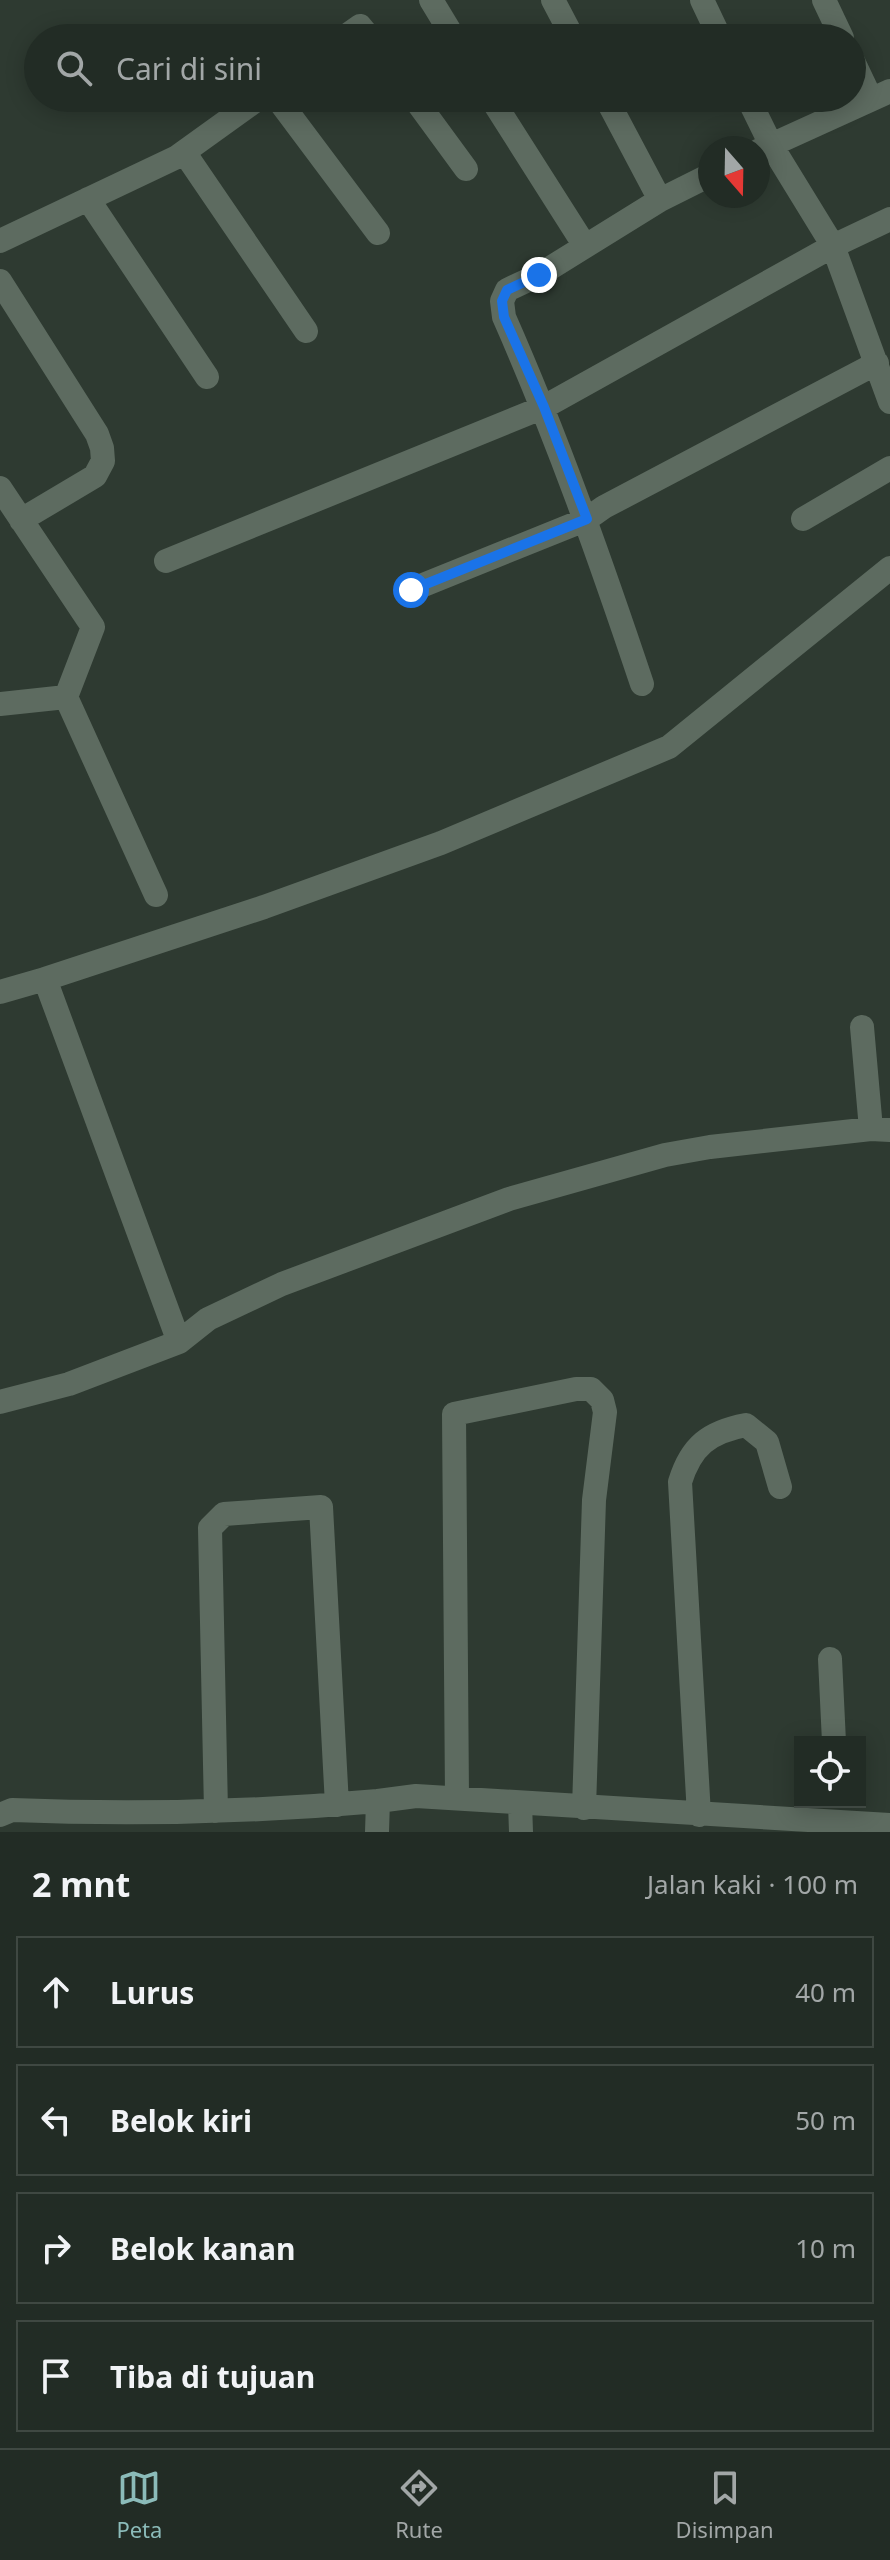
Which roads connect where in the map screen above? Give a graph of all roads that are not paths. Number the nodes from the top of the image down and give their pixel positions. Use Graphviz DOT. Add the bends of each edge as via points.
graph roads {
  1 [pos="431,0"];
  2 [pos="553,0"];
  3 [pos="702,0"];
  4 [pos="824,0"];
  5 [pos="446,24"];
  6 [pos="566,24"];
  7 [pos="713,24"];
  8 [pos="835,24"];
  9 [pos="866,77"];
  10 [pos="880,95"];
  11 [pos="240,112"];
  12 [pos="287,112"];
  13 [pos="424,112"];
  14 [pos="500,112"];
  15 [pos="613,112"];
  16 [pos="752,112"];
  17 [pos="843,112"];
  18 [pos="760,136"];
  19 [pos="770,145"];
  20 [pos="184,152"];
  21 [pos="770,157"];
  22 [pos="466,169"];
  23 [pos="698,181"];
  24 [pos="88,199"];
  25 [pos="660,200"];
  26 [pos="890,219"];
  27 [pos="378,233"];
  28 [pos="0,241"];
  29 [pos="585,246"];
  30 [pos="833,246"];
  31 [pos="0,281"];
  32 [pos="306,331"];
  33 [pos="877,363"];
  34 [pos="207,377"];
  35 [pos="890,402"];
  36 [pos="544,407"];
  37 [pos="890,468"];
  38 [pos="0,488"];
  39 [pos="587,519"];
  40 [pos="803,519"];
  41 [pos="21,520"];
  42 [pos="166,561"];
  43 [pos="890,568"];
  44 [pos="411,590"];
  45 [pos="642,684"];
  46 [pos="66,697"];
  47 [pos="2,701"];
  48 [pos="156,895"];
  49 [pos="45,979"];
  50 [pos="0,992"];
  51 [pos="862,1027"];
  52 [pos="880,1130"];
  53 [pos="179,1342"];
  54 [pos="0,1402"];
  55 [pos="780,1487"];
  56 [pos="830,1659"];
  57 [pos="834,1736"];
  58 [pos="457,1797"];
  59 [pos="378,1801"];
  60 [pos="520,1803"];
  61 [pos="337,1805"];
  62 [pos="584,1808"];
  63 [pos="216,1811"];
  64 [pos="837,1812"];
  65 [pos="0,1815"];
  66 [pos="699,1815"];
  67 [pos="112,1823"];
  68 [pos="890,1825"];
  69 [pos="788,1826"];
  70 [pos="377,1832"];
  71 [pos="521,1832"];
  1 -- 5 [label="street"];
  2 -- 6 [label="street"];
  3 -- 7 [label="street"];
  4 -- 8 [label="street"];
  9 -- 10 [label="street"];
  11 -- 20 [label="street"];
  12 -- 27 [label="street"];
  13 -- 22 [label="street"];
  14 -- 29 [label="street"];
  15 -- 25 [label="street"];
  16 -- 18 [label="street"];
  17 -- 19 [label="street"];
  20 -- 24 [label="street"];
  20 -- 32 [label="street"];
  21 -- 30 [label="street"];
  23 -- 25 [label="street"];
  24 -- 28 [label="street"];
  24 -- 34 [label="street"];
  25 -- 29 [label="street"];
  26 -- 30 [label="street"];
  29 -- 36 [label="street" via="507,290 502,301 504,317"];
  30 -- 33 [label="street"];
  30 -- 36 [label="street"];
  31 -- 41 [label="street" via="102,448 103,461 95,476"];
  33 -- 35 [label="street"];
  33 -- 39 [label="street"];
  36 -- 39 [label="street"];
  36 -- 42 [label="street"];
  37 -- 40 [label="street"];
  38 -- 41 [label="street"];
  39 -- 44 [label="street"];
  39 -- 45 [label="street"];
  41 -- 46 [label="street" via="93,627"];
  43 -- 49 [label="street" via="669,747 441,843"];
  46 -- 47 [label="street"];
  46 -- 48 [label="street"];
  49 -- 50 [label="street"];
  49 -- 53 [label="street"];
  51 -- 52 [label="street"];
  52 -- 53 [label="street" via="665,1155 509,1199 282,1284 208,1319"];
  53 -- 54 [label="street" via="69,1384"];
  55 -- 66 [label="street" via="767,1442 746,1425 718,1432 696,1447 680,1482"];
  56 -- 57 [label="street"];
  58 -- 59 [label="street"];
  58 -- 60 [label="street"];
  58 -- 62 [label="street" via="454,1414 591,1389 605,1412 594,1500"];
  59 -- 61 [label="street"];
  59 -- 70 [label="street"];
  60 -- 62 [label="street"];
  60 -- 71 [label="street"];
  61 -- 63 [label="street"];
  61 -- 63 [label="street" via="321,1507 224,1514 210,1528"];
  62 -- 66 [label="street"];
  63 -- 67 [label="street"];
  64 -- 68 [label="street"];
  64 -- 69 [label="street"];
  65 -- 67 [label="street" via="12,1810"];
  66 -- 69 [label="street"];
}
